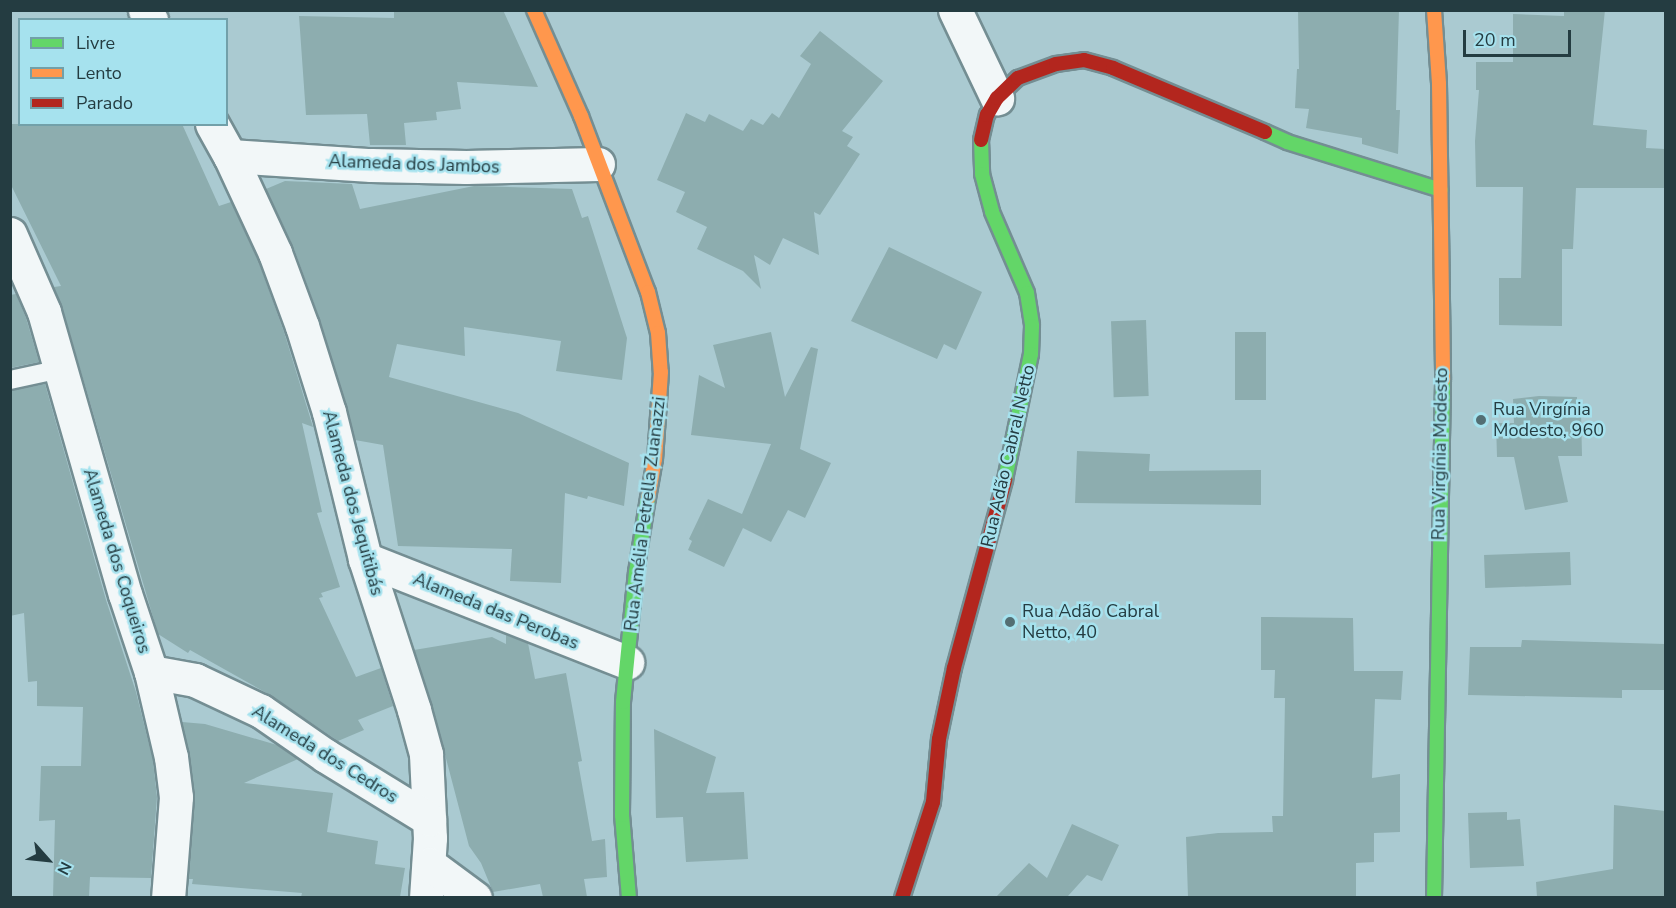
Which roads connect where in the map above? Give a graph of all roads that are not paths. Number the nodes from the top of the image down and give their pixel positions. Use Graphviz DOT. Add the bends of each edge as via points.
graph roads {
  1 [pos="534,10"];
  2 [pos="956,10"];
  3 [pos="1434,10"];
  4 [pos="997,98"];
  5 [pos="213,126"];
  6 [pos="230,156"];
  7 [pos="598,164"];
  8 [pos="1441,190"];
  9 [pos="10,234"];
  10 [pos="62,369"];
  11 [pos="10,380"];
  12 [pos="365,559"];
  13 [pos="627,662"];
  14 [pos="151,672"];
  15 [pos="429,819"];
  16 [pos="429,864"];
  17 [pos="168,897"];
  18 [pos="426,897"];
  19 [pos="475,897"];
  20 [pos="629,897"];
  21 [pos="902,897"];
  22 [pos="1434,897"];
  1 -- 7 [label="street, Rua Amélia Petrella Zuanazzi"];
  2 -- 4 [label="street"];
  3 -- 8 [label="street, Rua Virgínia Modesto"];
  4 -- 8 [label="street, Rua Adão Cabral Netto" via="1018,78 1056,64 1084,60 1123,71 1287,142"];
  4 -- 21 [label="street, Rua Adão Cabral Netto" via="982,133 982,174 992,212 1027,293 1031,354 1011,456 954,668 939,740 933,801"];
  5 -- 6 [label="street, Alameda dos Jequitibás"];
  6 -- 7 [label="street, Alameda dos Jambos" via="371,165"];
  6 -- 12 [label="street, Alameda dos Jequitibás" via="303,326 329,412"];
  7 -- 13 [label="street, Rua Amélia Petrella Zuanazzi" via="648,292 658,333 661,372 655,459 636,572"];
  8 -- 22 [label="street, Rua Virgínia Modesto" via="1443,392"];
  9 -- 10 [label="street, Alameda dos Coqueiros" via="44,312"];
  10 -- 11 [label="lane"];
  10 -- 14 [label="street, Alameda dos Coqueiros"];
  12 -- 13 [label="street, Alameda das Perobas"];
  12 -- 15 [label="street, Alameda dos Jequitibás" via="426,754"];
  13 -- 20 [label="street, Rua Amélia Petrella Zuanazzi" via="622,815"];
  14 -- 15 [label="street, Alameda dos Cedros" via="195,680 261,711"];
  14 -- 17 [label="street, Alameda dos Coqueiros" via="176,797"];
  15 -- 16 [label="street, Alameda dos Jequitibás"];
  16 -- 18 [label="street, Alameda dos Jequitibás"];
  16 -- 19 [label="street"];
}
